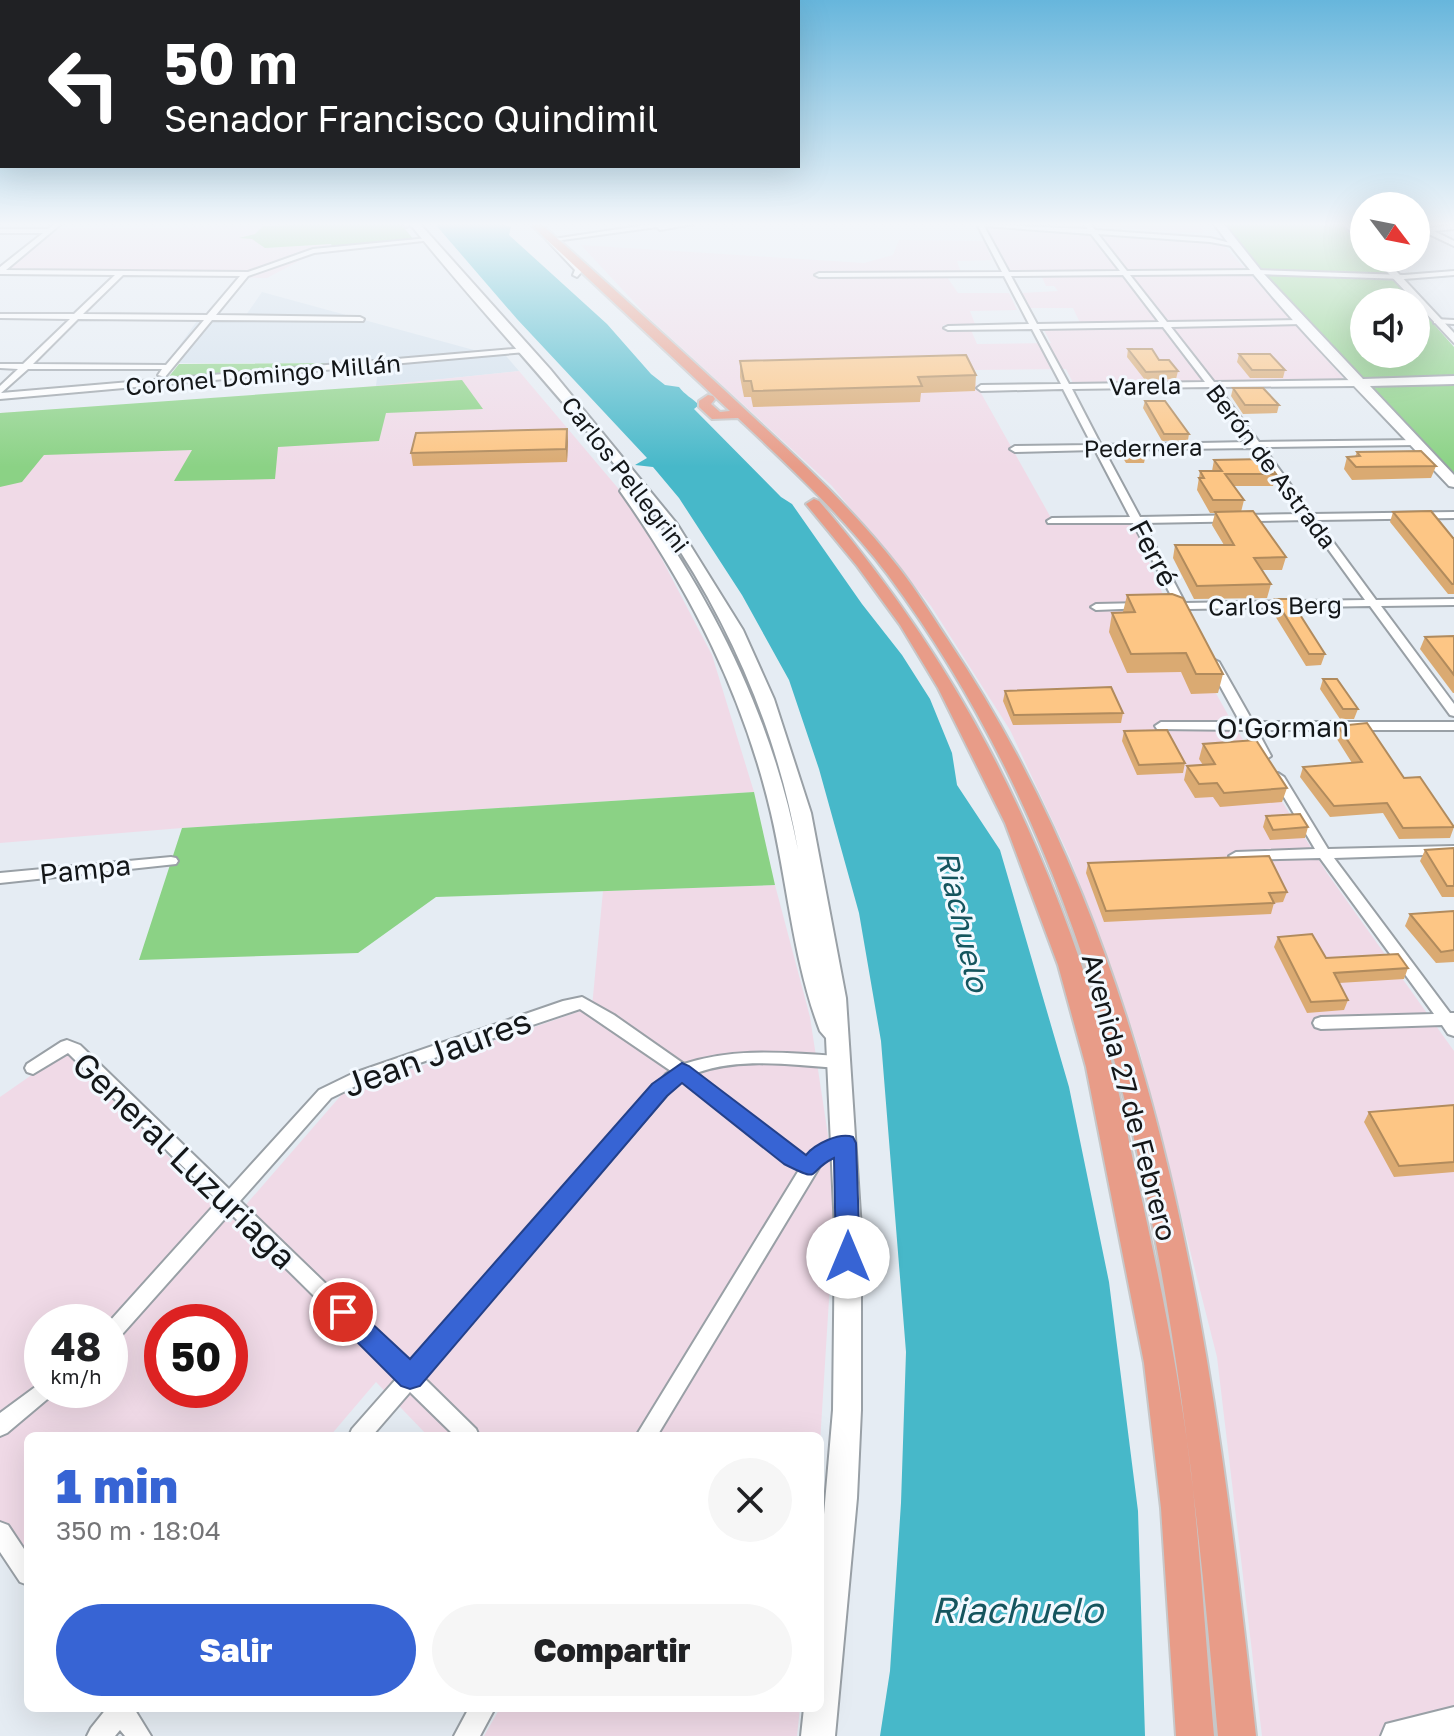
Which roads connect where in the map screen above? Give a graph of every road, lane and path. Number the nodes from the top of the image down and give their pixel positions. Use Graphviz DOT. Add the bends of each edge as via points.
graph roads {
  1 [pos="88,305"];
  2 [pos="219,305"];
  3 [pos="479,305"];
  4 [pos="609,305"];
  5 [pos="620,305"];
  6 [pos="1022,305"];
  7 [pos="1150,305"];
  8 [pos="1286,305"];
  9 [pos="1422,305"];
  10 [pos="0,316"];
  11 [pos="76,317"];
  12 [pos="208,317"];
  13 [pos="360,319"];
  14 [pos="1437,321"];
  15 [pos="1301,322"];
  16 [pos="1454,322"];
  17 [pos="1164,324"];
  18 [pos="1034,326"];
  19 [pos="948,328"];
  20 [pos="1454,340"];
  21 [pos="519,351"];
  22 [pos="0,366"];
  23 [pos="26,366"];
  24 [pos="167,367"];
  25 [pos="1454,380"];
  26 [pos="158,383"];
  27 [pos="1357,383"];
  28 [pos="1211,384"];
  29 [pos="1065,386"];
  30 [pos="981,388"];
  31 [pos="0,393"];
  32 [pos="733,415"];
  33 [pos="1415,442"];
  34 [pos="1256,445"];
  35 [pos="1098,447"];
  36 [pos="1015,449"];
  37 [pos="1454,483"];
  38 [pos="1454,515"];
  39 [pos="1310,517"];
  40 [pos="1137,520"];
  41 [pos="1052,521"];
  42 [pos="1454,602"];
  43 [pos="903,604"];
  44 [pos="1374,604"];
  45 [pos="1155,606"];
  46 [pos="1168,606"];
  47 [pos="1182,606"];
  48 [pos="1096,607"];
  49 [pos="1194,627"];
  50 [pos="1208,653"];
  51 [pos="1454,712"];
  52 [pos="1161,726"];
  53 [pos="1454,726"];
  54 [pos="1248,728"];
  55 [pos="985,730"];
  56 [pos="1454,850"];
  57 [pos="1325,855"];
  58 [pos="1236,856"];
  59 [pos="171,861"];
  60 [pos="0,878"];
  61 [pos="1321,1023"];
  62 [pos="1451,1023"];
  63 [pos="837,1051"];
  64 [pos="33,1068"];
  65 [pos="682,1071"];
  66 [pos="845,1143"];
  67 [pos="810,1167"];
  68 [pos="230,1202"];
  69 [pos="128,1314"];
  70 [pos="410,1377"];
  71 [pos="24,1406"];
  72 [pos="0,1426"];
  73 [pos="362,1432"];
  74 [pos="465,1432"];
  75 [pos="648,1432"];
  76 [pos="0,1533"];
  77 [pos="24,1568"];
  78 [pos="824,1676"];
  79 [pos="119,1712"];
  80 [pos="123,1712"];
  81 [pos="481,1712"];
  82 [pos="820,1712"];
  83 [pos="1454,1724"];
  84 [pos="99,1736"];
  85 [pos="139,1736"];
  86 [pos="466,1736"];
  87 [pos="818,1736"];
  88 [pos="1195,1736"];
  89 [pos="1237,1736"];
  90 [pos="1398,1736"];
  1 -- 11 [label="street"];
  2 -- 12 [label="street"];
  3 -- 21 [label="main road, Carlos Pellegrini"];
  4 -- 32 [label="main road" via="708,399 704,404 717,416"];
  5 -- 32 [label="main road, Avenida 27 de Febrero"];
  6 -- 18 [label="street, Ferré"];
  7 -- 17 [label="street, Berón de Astrada"];
  8 -- 15 [label="main road"];
  9 -- 14 [label="main road"];
  10 -- 11 [label="street"];
  11 -- 12 [label="street"];
  11 -- 23 [label="street"];
  12 -- 13 [label="street"];
  12 -- 24 [label="street"];
  14 -- 16 [label="street"];
  14 -- 20 [label="main road"];
  15 -- 17 [label="street"];
  15 -- 27 [label="main road"];
  17 -- 18 [label="street"];
  17 -- 28 [label="street, Berón de Astrada"];
  18 -- 19 [label="street"];
  18 -- 29 [label="street, Ferré"];
  21 -- 26 [label="street, Coronel Domingo Millán"];
  21 -- 63 [label="main road, Carlos Pellegrini" via="670,524 735,630 765,699 801,813 835,998"];
  22 -- 23 [label="street"];
  23 -- 24 [label="street"];
  23 -- 31 [label="street"];
  24 -- 26 [label="street"];
  25 -- 27 [label="main road"];
  26 -- 31 [label="street, Coronel Domingo Millán"];
  27 -- 28 [label="street, Varela"];
  27 -- 33 [label="main road"];
  28 -- 29 [label="street, Varela"];
  28 -- 34 [label="street, Berón de Astrada"];
  29 -- 30 [label="street, Varela"];
  29 -- 35 [label="street, Ferré"];
  32 -- 43 [label="main road, Avenida 27 de Febrero"];
  32 -- 43 [label="main road, Avenida 27 de Febrero" via="851,521"];
  33 -- 34 [label="street, Pedernera"];
  33 -- 37 [label="main road"];
  34 -- 35 [label="street, Pedernera"];
  34 -- 39 [label="street, Berón de Astrada"];
  35 -- 36 [label="street, Pedernera"];
  35 -- 40 [label="street, Ferré"];
  38 -- 39 [label="street"];
  39 -- 40 [label="street"];
  39 -- 44 [label="street, Berón de Astrada"];
  40 -- 41 [label="street"];
  40 -- 47 [label="street, Ferré"];
  42 -- 44 [label="street, Carlos Berg"];
  43 -- 55 [label="main road, Avenida 27 de Febrero"];
  44 -- 47 [label="street, Carlos Berg"];
  44 -- 51 [label="street, Berón de Astrada"];
  45 -- 48 [label="street"];
  46 -- 47 [label="street, Carlos Berg"];
  47 -- 49 [label="street, Ferré"];
  50 -- 54 [label="street"];
  52 -- 54 [label="street, O'Gorman"];
  53 -- 54 [label="street, O'Gorman"];
  54 -- 57 [label="street"];
  55 -- 88 [label="main road, Avenida 27 de Febrero" via="1093,1042 1147,1280 1170,1436"];
  55 -- 89 [label="main road, Avenida 27 de Febrero" via="1043,823 1079,908 1120,1033 1183,1309 1217,1527"];
  56 -- 57 [label="street"];
  57 -- 58 [label="street"];
  57 -- 62 [label="street"];
  59 -- 60 [label="street, Pampa"];
  61 -- 62 [label="street"];
  63 -- 65 [label="street" via="723,1058"];
  63 -- 66 [label="main road, Carlos Pellegrini"];
  64 -- 68 [label="street, General Luzuriaga" via="61,1048 74,1049"];
  65 -- 67 [label="street"];
  65 -- 68 [label="street, Jean Jaures" via="582,1003 554,1009 342,1084 311,1108"];
  65 -- 70 [label="street" via="659,1090"];
  66 -- 67 [label="street" via="817,1156"];
  66 -- 78 [label="main road, Carlos Pellegrini" via="847,1410"];
  67 -- 75 [label="street"];
  68 -- 69 [label="street, Jean Jaures"];
  68 -- 70 [label="street, General Luzuriaga"];
  70 -- 73 [label="street"];
  70 -- 74 [label="street, General Luzuriaga"];
  71 -- 72 [label="street"];
  76 -- 77 [label="street"];
  79 -- 84 [label="street"];
  80 -- 85 [label="street"];
  81 -- 86 [label="street"];
  82 -- 87 [label="main road, Carlos Pellegrini"];
  83 -- 90 [label="main road"];
}
